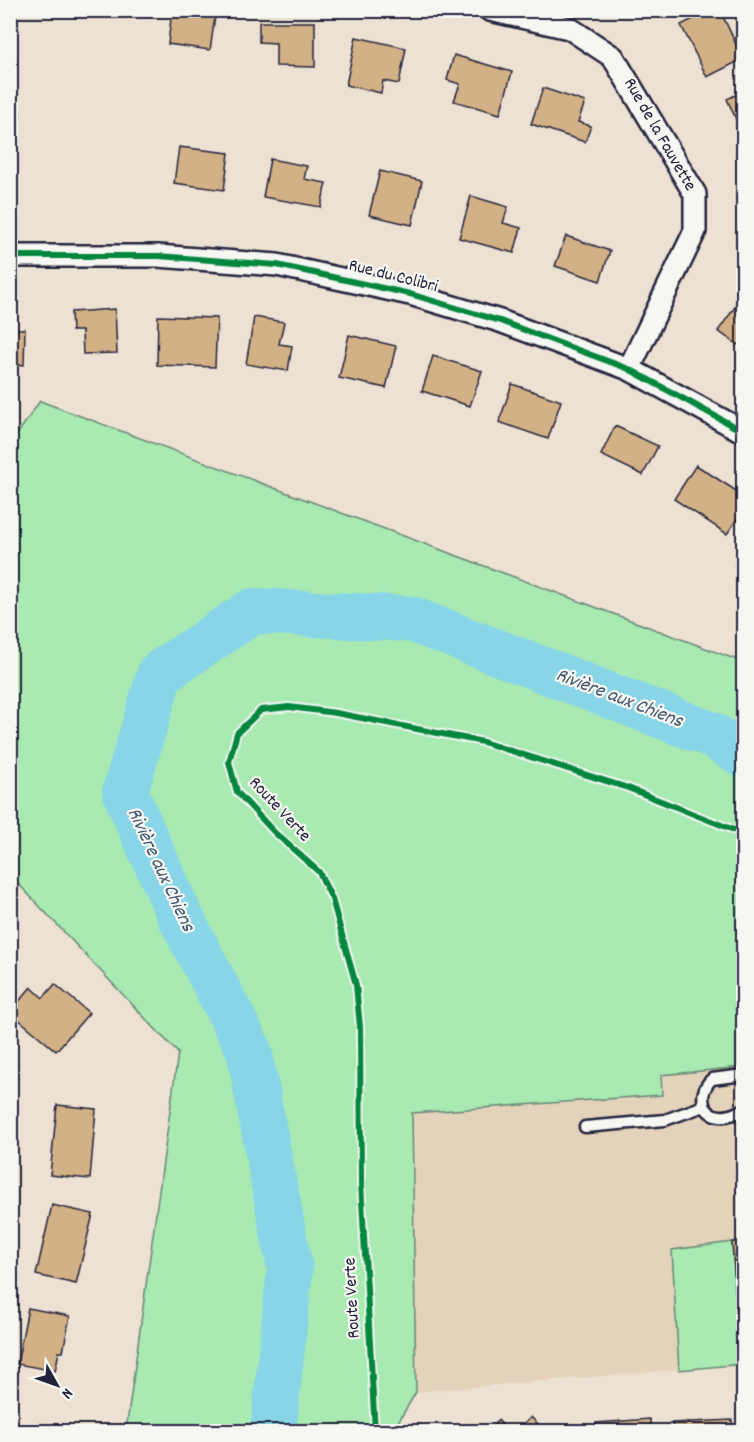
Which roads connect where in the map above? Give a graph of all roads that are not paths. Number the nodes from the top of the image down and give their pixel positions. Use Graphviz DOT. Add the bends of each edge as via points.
graph roads {
  1 [pos="490,10"];
  2 [pos="10,256"];
  3 [pos="629,369"];
  4 [pos="744,432"];
  5 [pos="744,1075"];
  6 [pos="704,1106"];
  7 [pos="744,1109"];
  8 [pos="585,1127"];
  1 -- 3 [label="street, Rue de la Fauvette" via="569,28 613,57 695,194 695,231"];
  2 -- 3 [label="street, Rue du Colibri" via="158,256 277,265 410,294 500,321"];
  3 -- 4 [label="street, Rue du Colibri"];
  5 -- 6 [label="lane" via="712,1079 703,1090"];
  6 -- 7 [label="lane" via="722,1116"];
  6 -- 8 [label="lane" via="664,1120"];
}
